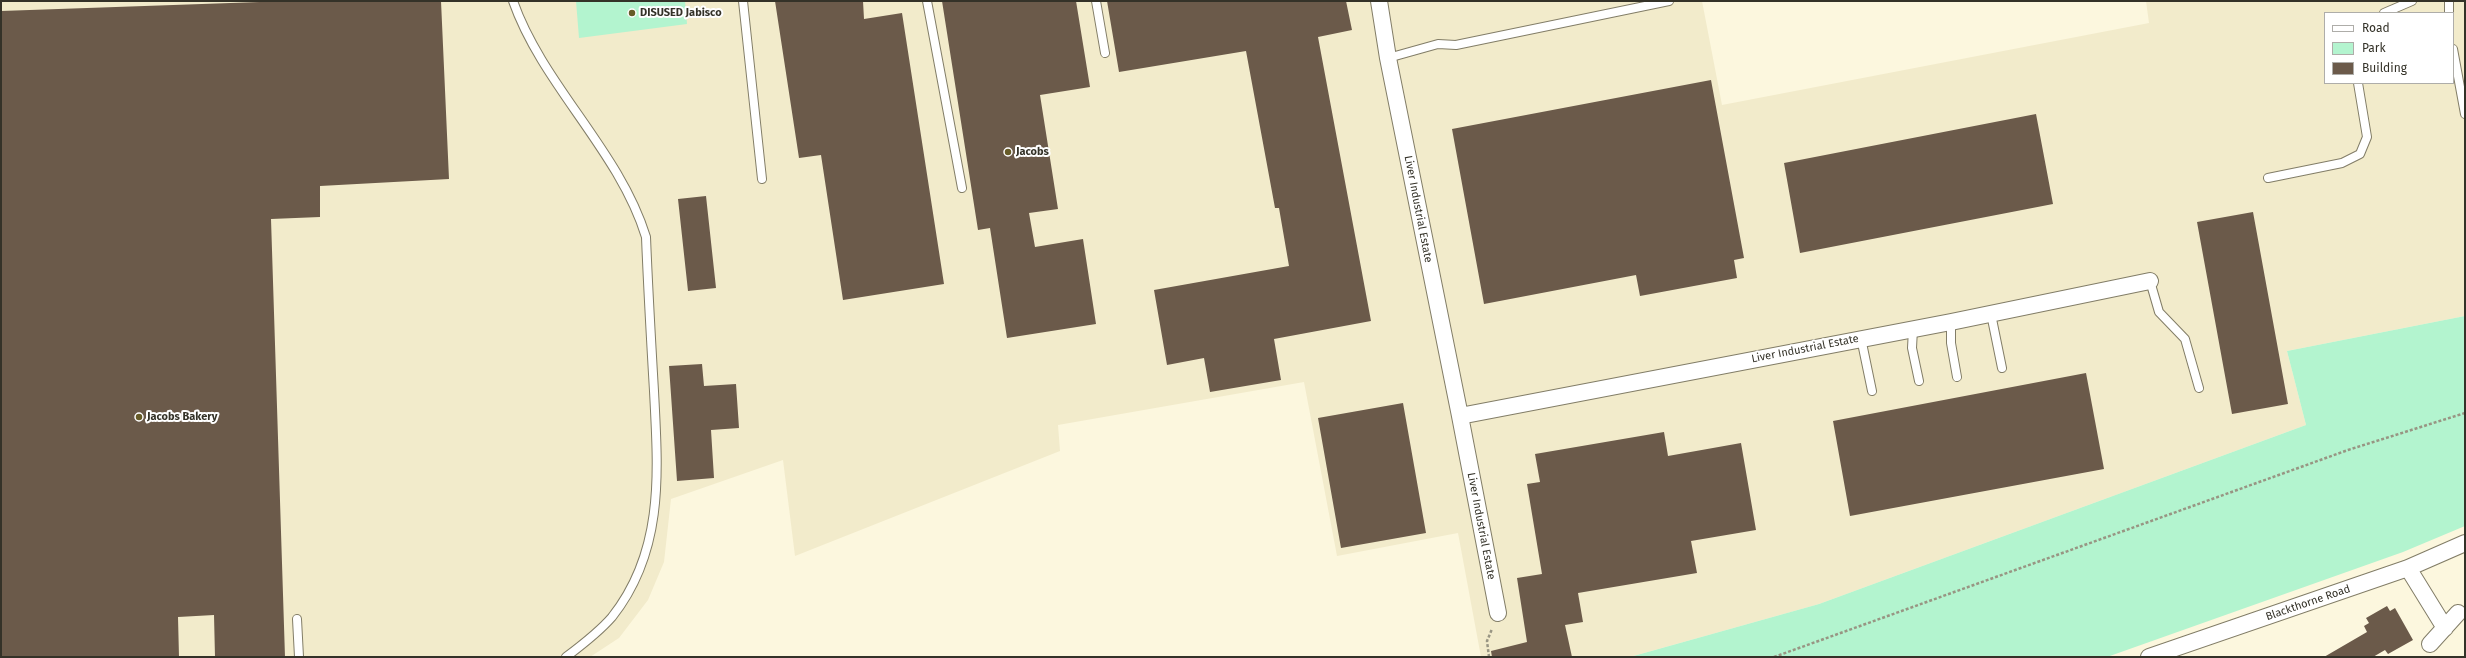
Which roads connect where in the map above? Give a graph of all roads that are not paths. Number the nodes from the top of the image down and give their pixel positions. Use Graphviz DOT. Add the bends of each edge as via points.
graph roads {
  1 [pos="513,1"];
  2 [pos="743,1"];
  3 [pos="927,1"];
  4 [pos="1096,1"];
  5 [pos="1379,1"];
  6 [pos="1669,1"];
  7 [pos="2412,1"];
  8 [pos="2449,1"];
  9 [pos="2386,12"];
  10 [pos="2449,12"];
  11 [pos="1105,53"];
  12 [pos="2454,55"];
  13 [pos="1388,58"];
  14 [pos="2358,84"];
  15 [pos="2465,114"];
  16 [pos="2268,178"];
  17 [pos="762,179"];
  18 [pos="962,188"];
  19 [pos="2150,281"];
  20 [pos="1990,314"];
  21 [pos="1951,322"];
  22 [pos="1913,329"];
  23 [pos="1862,338"];
  24 [pos="2002,368"];
  25 [pos="1958,378"];
  26 [pos="1919,381"];
  27 [pos="2199,388"];
  28 [pos="1872,391"];
  29 [pos="1460,416"];
  30 [pos="2465,543"];
  31 [pos="2408,568"];
  32 [pos="1498,613"];
  33 [pos="2458,613"];
  34 [pos="297,619"];
  35 [pos="2445,628"];
  36 [pos="2430,644"];
  37 [pos="299,657"];
  38 [pos="566,657"];
  39 [pos="2149,657"];
  1 -- 38 [label="lane" via="529,38 623,184 640,218 646,237 658,464 656,512 645,553 626,595 611,617"];
  2 -- 17 [label="lane"];
  3 -- 18 [label="lane"];
  4 -- 11 [label="lane"];
  5 -- 13 [label="street, Liver Industrial Estate"];
  6 -- 13 [label="lane" via="1456,45 1438,44"];
  7 -- 9 [label="lane"];
  8 -- 10 [label="lane"];
  12 -- 15 [label="lane"];
  13 -- 29 [label="street, Liver Industrial Estate"];
  14 -- 16 [label="lane" via="2367,137 2360,154 2342,163"];
  19 -- 20 [label="street, Liver Industrial Estate"];
  19 -- 27 [label="lane" via="2159,312 2185,339"];
  20 -- 21 [label="street, Liver Industrial Estate"];
  20 -- 24 [label="lane"];
  21 -- 22 [label="street, Liver Industrial Estate"];
  21 -- 25 [label="lane" via="1951,343"];
  22 -- 23 [label="street, Liver Industrial Estate"];
  22 -- 26 [label="lane" via="1912,348"];
  23 -- 28 [label="lane"];
  23 -- 29 [label="street, Liver Industrial Estate"];
  29 -- 32 [label="street, Liver Industrial Estate"];
  30 -- 31 [label="street, Blackthorne Road"];
  31 -- 35 [label="street"];
  31 -- 39 [label="street, Blackthorne Road"];
  33 -- 35 [label="street"];
  34 -- 37 [label="lane"];
  35 -- 36 [label="street"];
}
